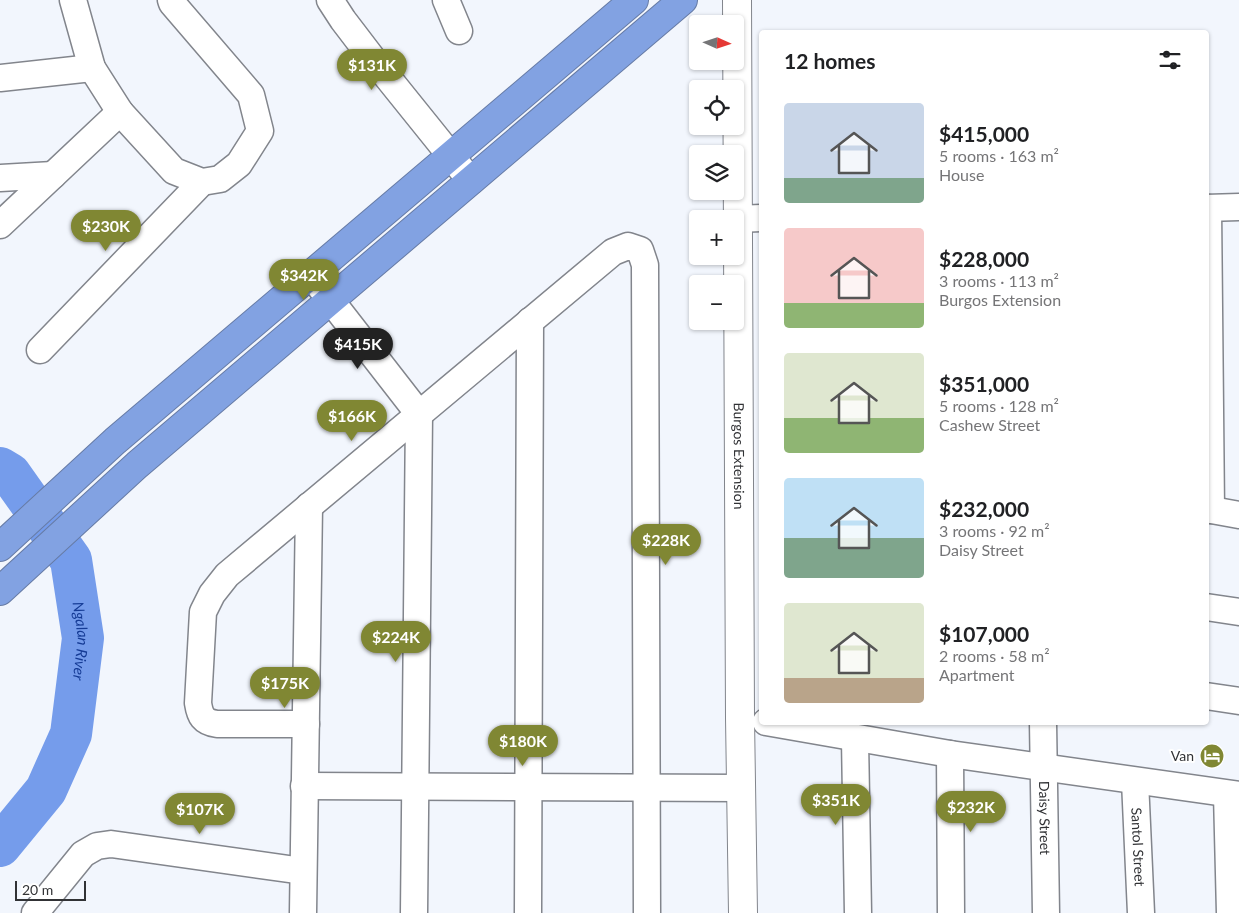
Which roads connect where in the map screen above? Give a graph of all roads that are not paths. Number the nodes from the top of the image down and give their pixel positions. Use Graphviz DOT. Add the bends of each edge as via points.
graph roads {
  1 [pos="73,0"];
  2 [pos="171,0"];
  3 [pos="330,0"];
  4 [pos="446,0"];
  5 [pos="634,0"];
  6 [pos="683,0"];
  7 [pos="737,0"];
  8 [pos="459,31"];
  9 [pos="92,68"];
  10 [pos="0,78"];
  11 [pos="120,112"];
  12 [pos="451,156"];
  13 [pos="53,175"];
  14 [pos="0,178"];
  15 [pos="471,181"];
  16 [pos="202,182"];
  17 [pos="1209,208"];
  18 [pos="1239,208"];
  19 [pos="749,219"];
  20 [pos="0,225"];
  21 [pos="310,275"];
  22 [pos="330,300"];
  23 [pos="530,321"];
  24 [pos="40,350"];
  25 [pos="419,414"];
  26 [pos="309,506"];
  27 [pos="1209,509"];
  28 [pos="1239,515"];
  29 [pos="0,547"];
  30 [pos="0,591"];
  31 [pos="1209,607"];
  32 [pos="1239,612"];
  33 [pos="1209,697"];
  34 [pos="1239,702"];
  35 [pos="751,720"];
  36 [pos="306,724"];
  37 [pos="782,725"];
  38 [pos="1043,725"];
  39 [pos="855,739"];
  40 [pos="950,754"];
  41 [pos="1044,768"];
  42 [pos="1135,781"];
  43 [pos="304,786"];
  44 [pos="415,788"];
  45 [pos="529,788"];
  46 [pos="645,788"];
  47 [pos="741,788"];
  48 [pos="1233,794"];
  49 [pos="304,871"];
  50 [pos="35,913"];
  51 [pos="303,913"];
  52 [pos="414,913"];
  53 [pos="528,913"];
  54 [pos="647,913"];
  55 [pos="743,913"];
  56 [pos="858,913"];
  57 [pos="951,913"];
  58 [pos="1046,913"];
  59 [pos="1141,913"];
  60 [pos="1230,913"];
  1 -- 9 [label="street"];
  2 -- 16 [label="street" via="250,95 260,131 239,164 220,179"];
  3 -- 12 [label="street"];
  4 -- 8 [label="street"];
  5 -- 12 [label="highway"];
  6 -- 15 [label="highway"];
  7 -- 19 [label="main road, Burgos Extension"];
  9 -- 10 [label="street"];
  9 -- 11 [label="street"];
  11 -- 13 [label="street"];
  11 -- 16 [label="street" via="174,171"];
  12 -- 15 [label="street"];
  12 -- 21 [label="highway"];
  13 -- 14 [label="street"];
  13 -- 20 [label="street"];
  15 -- 22 [label="highway"];
  16 -- 24 [label="street"];
  17 -- 18 [label="street"];
  19 -- 35 [label="main road, Burgos Extension"];
  21 -- 22 [label="street"];
  21 -- 29 [label="highway" via="115,441"];
  22 -- 25 [label="street"];
  22 -- 30 [label="highway" via="137,465"];
  23 -- 25 [label="street"];
  23 -- 45 [label="street"];
  23 -- 46 [label="street" via="613,252 628,246 640,250 645,266"];
  25 -- 26 [label="street"];
  25 -- 44 [label="street"];
  26 -- 36 [label="street"];
  26 -- 36 [label="street" via="227,575 212,594 203,612 198,703 199,712 209,723"];
  27 -- 28 [label="street"];
  31 -- 32 [label="street"];
  33 -- 34 [label="street"];
  35 -- 47 [label="main road, Burgos Extension"];
  36 -- 43 [label="street"];
  37 -- 39 [label="street"];
  38 -- 41 [label="street, Daisy Street"];
  39 -- 40 [label="street"];
  39 -- 56 [label="street"];
  40 -- 41 [label="street"];
  40 -- 57 [label="street"];
  41 -- 42 [label="street"];
  41 -- 58 [label="street, Daisy Street"];
  42 -- 48 [label="street"];
  42 -- 59 [label="street, Santol Street"];
  43 -- 44 [label="street"];
  43 -- 49 [label="street"];
  44 -- 45 [label="street"];
  44 -- 52 [label="street"];
  45 -- 46 [label="street"];
  45 -- 53 [label="street"];
  46 -- 47 [label="street"];
  46 -- 54 [label="street"];
  47 -- 55 [label="main road, Burgos Extension"];
  48 -- 60 [label="street"];
  49 -- 50 [label="street" via="111,844 97,846 83,854"];
  49 -- 51 [label="street"];
}
